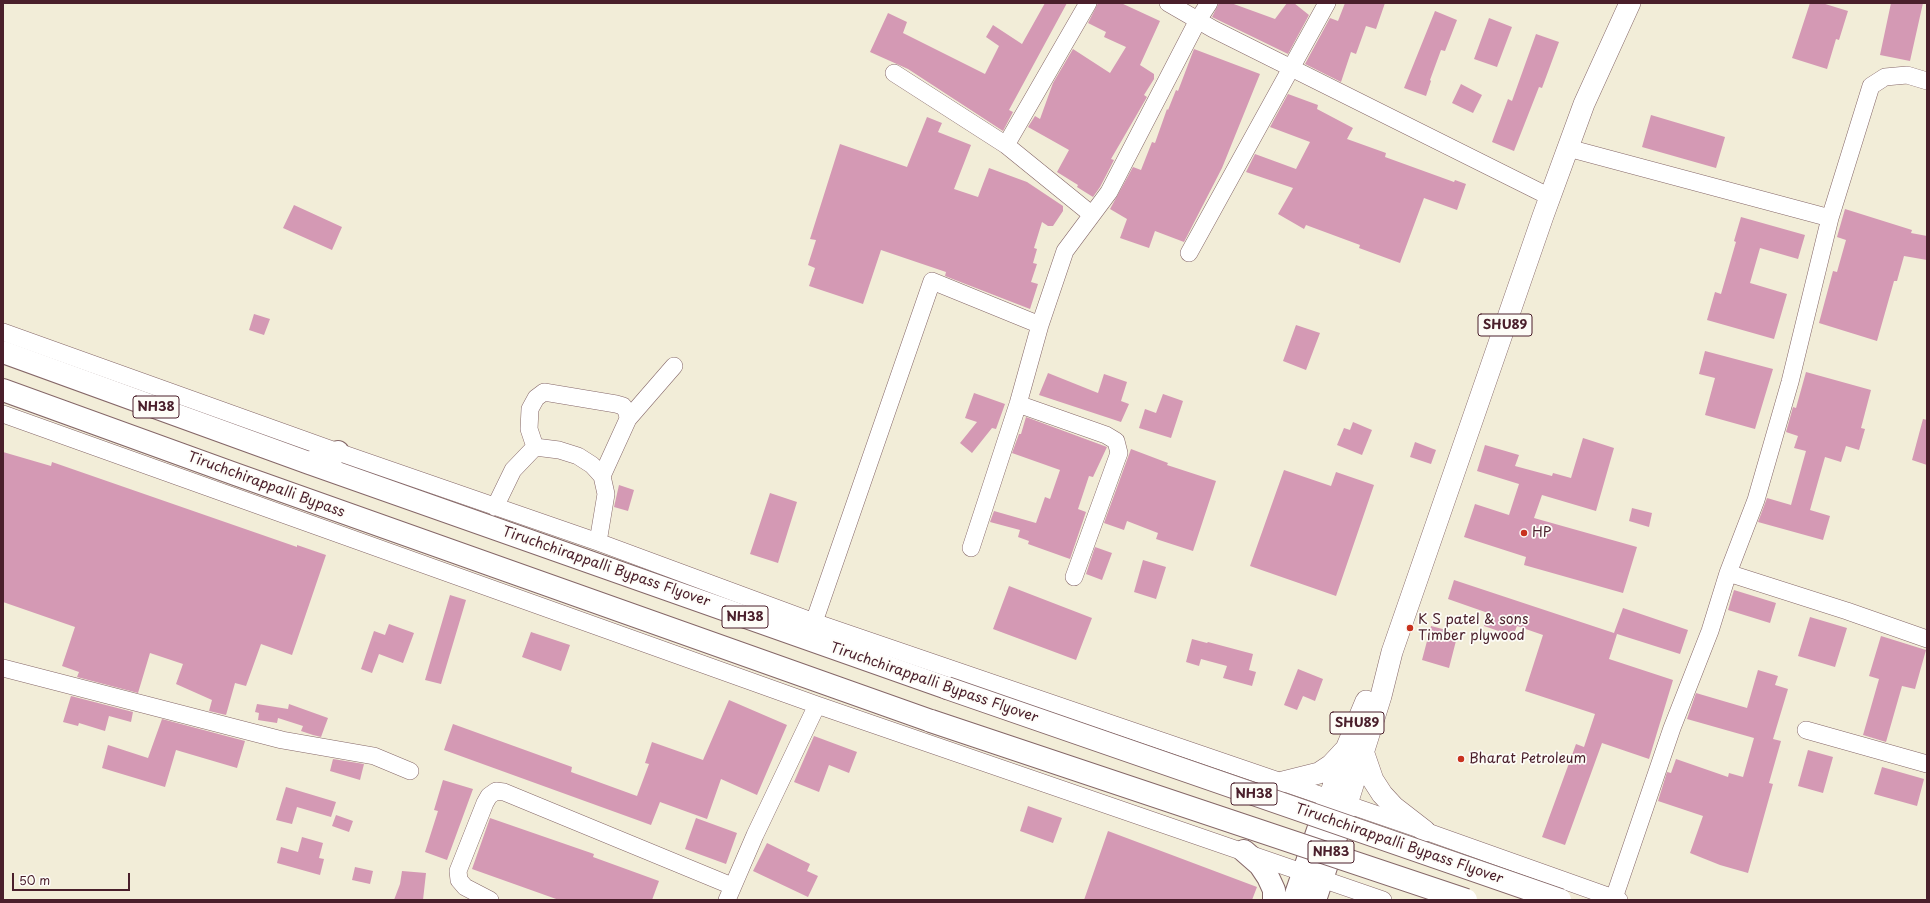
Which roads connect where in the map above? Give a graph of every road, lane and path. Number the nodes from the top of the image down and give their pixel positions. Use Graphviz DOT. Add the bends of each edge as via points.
graph roads {
  1 [pos="1088,3"];
  2 [pos="1168,3"];
  3 [pos="1209,3"];
  4 [pos="1327,3"];
  5 [pos="1630,3"];
  6 [pos="1198,20"];
  7 [pos="1292,68"];
  8 [pos="894,73"];
  9 [pos="1927,81"];
  10 [pos="1006,145"];
  11 [pos="1568,148"];
  12 [pos="1550,197"];
  13 [pos="1092,214"];
  14 [pos="1830,218"];
  15 [pos="1189,253"];
  16 [pos="1040,326"];
  17 [pos="3,332"];
  18 [pos="3,352"];
  19 [pos="674,366"];
  20 [pos="3,390"];
  21 [pos="1018,404"];
  22 [pos="3,414"];
  23 [pos="628,419"];
  24 [pos="535,447"];
  25 [pos="338,452"];
  26 [pos="309,463"];
  27 [pos="602,476"];
  28 [pos="495,507"];
  29 [pos="598,542"];
  30 [pos="971,548"];
  31 [pos="1728,573"];
  32 [pos="1074,577"];
  33 [pos="814,622"];
  34 [pos="1927,639"];
  35 [pos="3,668"];
  36 [pos="817,705"];
  37 [pos="1806,730"];
  38 [pos="1355,750"];
  39 [pos="1927,764"];
  40 [pos="410,771"];
  41 [pos="1283,782"];
  42 [pos="1338,801"];
  43 [pos="1425,831"];
  44 [pos="1244,851"];
  45 [pos="1313,875"];
  46 [pos="729,893"];
  47 [pos="1617,899"];
  48 [pos="490,900"];
  49 [pos="1274,900"];
  50 [pos="1294,900"];
  51 [pos="1315,900"];
  52 [pos="1383,900"];
  53 [pos="1466,900"];
  54 [pos="1560,900"];
  1 -- 10 [label="street"];
  2 -- 6 [label="street"];
  3 -- 6 [label="street"];
  4 -- 7 [label="street"];
  5 -- 11 [label="main road, SHU89" via="1584,104"];
  6 -- 7 [label="street"];
  6 -- 13 [label="street" via="1109,192"];
  7 -- 12 [label="street"];
  7 -- 15 [label="street"];
  8 -- 10 [label="street"];
  9 -- 14 [label="street" via="1907,76 1885,77 1871,86"];
  10 -- 13 [label="street"];
  11 -- 12 [label="main road, SHU89"];
  11 -- 14 [label="street"];
  12 -- 38 [label="main road, SHU89" via="1392,652 1381,696"];
  13 -- 16 [label="street" via="1065,251"];
  14 -- 31 [label="street" via="1790,382 1767,463"];
  16 -- 21 [label="street"];
  16 -- 33 [label="street" via="932,282"];
  17 -- 25 [label="street"];
  18 -- 26 [label="highway, NH38"];
  19 -- 23 [label="street"];
  20 -- 53 [label="highway, Tiruchchirappalli Bypass / NH38, bridge" via="931,721"];
  21 -- 30 [label="street"];
  21 -- 32 [label="street" via="1106,434 1116,441 1119,453"];
  22 -- 36 [label="street"];
  23 -- 24 [label="street" via="623,406 544,392 536,398 530,409 529,429"];
  23 -- 27 [label="street"];
  24 -- 27 [label="street" via="578,456 592,465"];
  24 -- 28 [label="street" via="513,470"];
  25 -- 26 [label="highway"];
  25 -- 28 [label="street"];
  26 -- 54 [label="highway, Tiruchchirappalli Bypass Flyover / NH38, bridge" via="947,688"];
  27 -- 29 [label="street" via="606,494"];
  28 -- 29 [label="street"];
  29 -- 33 [label="street"];
  31 -- 34 [label="street" via="1847,610"];
  31 -- 47 [label="street" via="1710,631 1672,728"];
  33 -- 41 [label="street"];
  35 -- 40 [label="street" via="282,740 374,756"];
  36 -- 44 [label="street"];
  36 -- 46 [label="street"];
  37 -- 39 [label="street"];
  38 -- 41 [label="main road" via="1319,773"];
  38 -- 42 [label="main road, SHU89"];
  38 -- 43 [label="main road" via="1382,794 1394,807"];
  41 -- 42 [label="street"];
  42 -- 43 [label="street"];
  42 -- 45 [label="highway"];
  43 -- 47 [label="street"];
  44 -- 45 [label="street"];
  44 -- 49 [label="highway" via="1260,865 1268,877 1274,890"];
  45 -- 50 [label="highway"];
  45 -- 51 [label="highway, NH83"];
  45 -- 52 [label="street"];
  46 -- 48 [label="street" via="504,792 496,791 485,803 458,871 459,880 465,887"];
}
